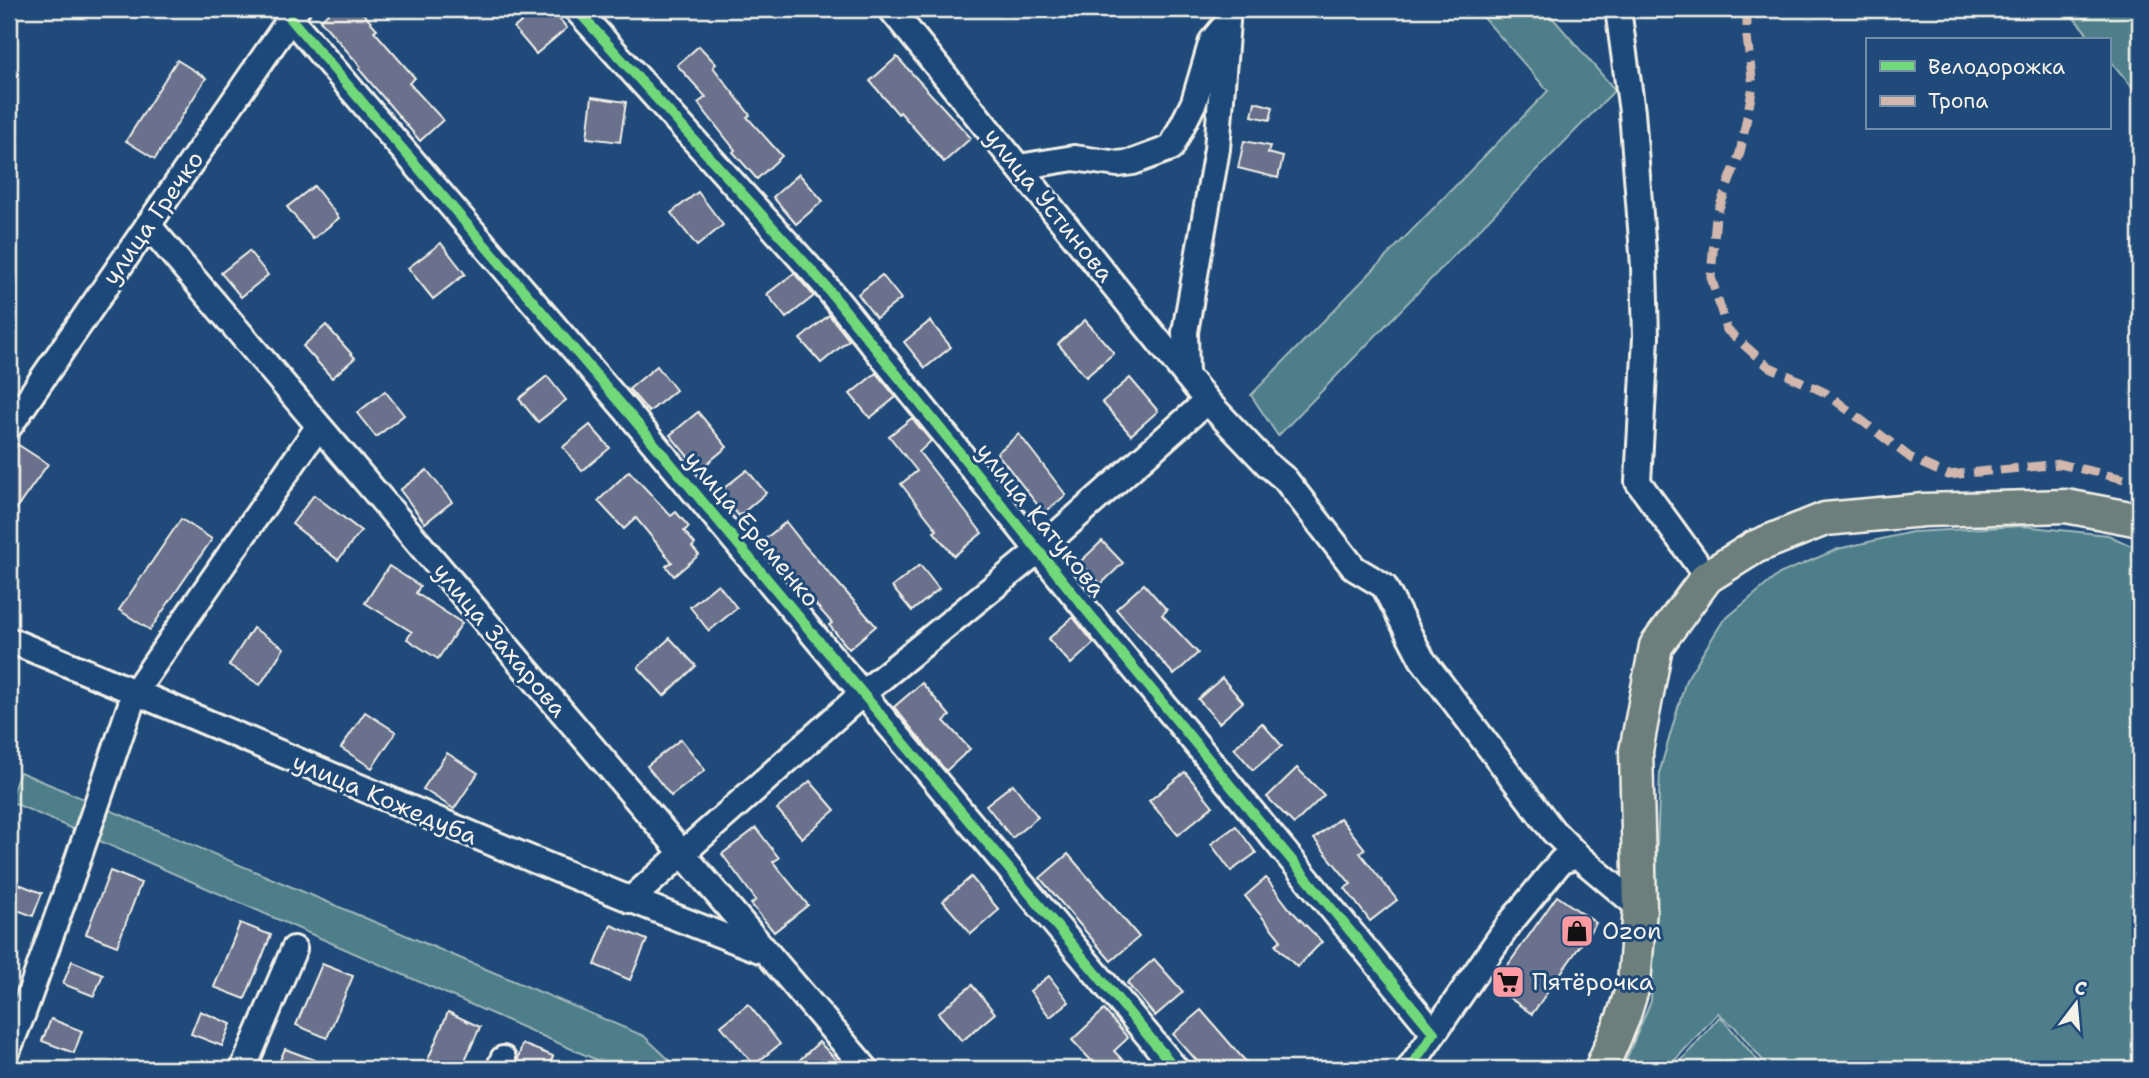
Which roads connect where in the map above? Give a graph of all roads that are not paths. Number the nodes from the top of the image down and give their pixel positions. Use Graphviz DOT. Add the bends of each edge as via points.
graph roads {
  1 [pos="576,9"];
  2 [pos="891,9"];
  3 [pos="1618,9"];
  4 [pos="294,14"];
  5 [pos="1227,17"];
  6 [pos="1019,167"];
  7 [pos="148,225"];
  8 [pos="1186,375"];
  9 [pos="1207,401"];
  10 [pos="9,427"];
  11 [pos="318,427"];
  12 [pos="2140,520"];
  13 [pos="1039,550"];
  14 [pos="1707,577"];
  15 [pos="9,640"];
  16 [pos="135,691"];
  17 [pos="862,694"];
  18 [pos="682,854"];
  19 [pos="1578,856"];
  20 [pos="630,900"];
  21 [pos="1640,908"];
  22 [pos="294,949"];
  23 [pos="764,951"];
  24 [pos="1434,1033"];
  25 [pos="9,1047"];
  26 [pos="243,1069"];
  27 [pos="866,1069"];
  28 [pos="1176,1069"];
  29 [pos="1409,1069"];
  30 [pos="1601,1069"];
  1 -- 13 [label="street, улица Катукова" via="823,283"];
  2 -- 6 [label="street, улица Устинова"];
  3 -- 14 [label="street" via="1632,112 1644,278 1646,337 1638,482"];
  4 -- 7 [label="street, улица Гречко"];
  4 -- 17 [label="street, улица Еременко"];
  5 -- 6 [label="street" via="1212,41 1194,102 1171,148 1118,164 1074,158"];
  5 -- 8 [label="street" via="1217,149 1185,332"];
  6 -- 8 [label="street, улица Устинова"];
  7 -- 10 [label="street, улица Гречко"];
  7 -- 11 [label="street, улица Захарова"];
  8 -- 9 [label="street, улица Устинова"];
  9 -- 13 [label="street"];
  9 -- 19 [label="street, улица Устинова" via="1285,479 1354,568 1384,586 1422,659 1553,831"];
  11 -- 16 [label="street"];
  11 -- 18 [label="street, улица Захарова"];
  12 -- 14 [label="main road" via="2066,506 1924,510 1825,519 1755,547"];
  13 -- 17 [label="street"];
  13 -- 24 [label="street, улица Катукова"];
  14 -- 21 [label="main road" via="1656,646 1636,751"];
  15 -- 16 [label="street, улица Кожедуба"];
  16 -- 20 [label="street, улица Кожедуба"];
  16 -- 25 [label="street"];
  17 -- 18 [label="street"];
  17 -- 28 [label="street, улица Еременко"];
  18 -- 20 [label="street"];
  18 -- 23 [label="street, улица Кожедуба"];
  19 -- 21 [label="street, улица Устинова"];
  19 -- 24 [label="street" via="1561,861 1510,923"];
  20 -- 23 [label="street, улица Кожедуба"];
  21 -- 30 [label="main road" via="1634,983"];
  22 -- 26 [label="street"];
  23 -- 27 [label="street, улица Кожедуба"];
  24 -- 29 [label="street"];
}
